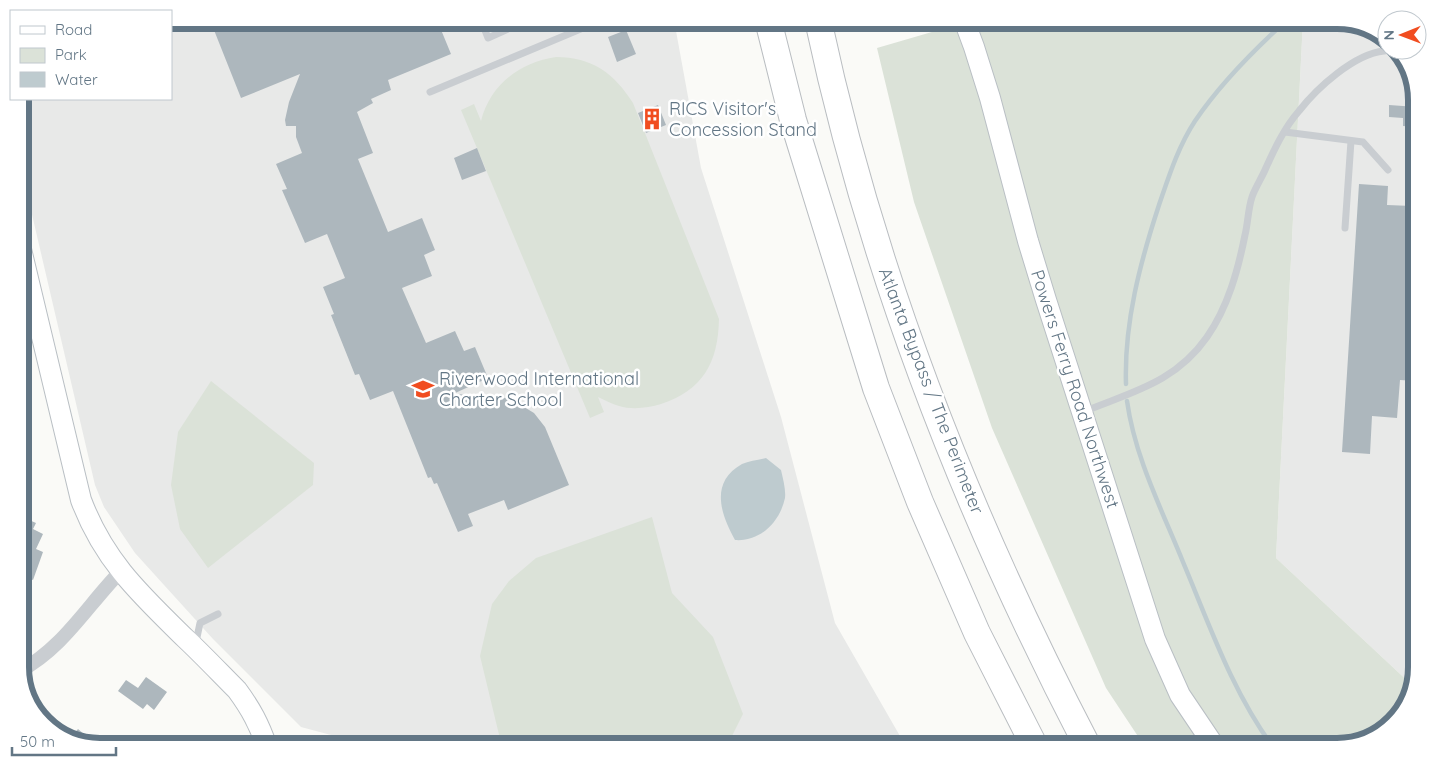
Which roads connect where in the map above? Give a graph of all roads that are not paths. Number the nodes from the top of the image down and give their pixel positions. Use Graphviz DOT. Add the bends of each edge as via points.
graph roads {
  1 [pos="484,29"];
  2 [pos="508,29"];
  3 [pos="580,29"];
  4 [pos="770,29"];
  5 [pos="820,29"];
  6 [pos="967,29"];
  7 [pos="1377,52"];
  8 [pos="430,92"];
  9 [pos="1285,132"];
  10 [pos="1351,141"];
  11 [pos="1388,170"];
  12 [pos="1345,228"];
  13 [pos="29,283"];
  14 [pos="1082,412"];
  15 [pos="120,572"];
  16 [pos="218,614"];
  17 [pos="195,648"];
  18 [pos="29,665"];
  19 [pos="264,738"];
  20 [pos="1031,738"];
  21 [pos="1083,738"];
  22 [pos="1209,738"];
  1 -- 2 [label="lane" via="488,38"];
  3 -- 8 [label="lane"];
  4 -- 20 [label="highway" via="792,120 876,388 920,502 974,624"];
  5 -- 21 [label="highway, Atlanta Bypass / The Perimeter" via="855,171 911,346 965,488 1057,689"];
  6 -- 14 [label="street, Powers Ferry Road Northwest" via="990,98 1028,241"];
  7 -- 9 [label="lane" via="1354,62 1313,96"];
  9 -- 10 [label="lane"];
  9 -- 14 [label="lane" via="1252,197 1234,281 1208,336 1191,357 1166,376 1118,400"];
  10 -- 11 [label="lane" via="1363,142"];
  10 -- 12 [label="lane"];
  13 -- 15 [label="street" via="81,500 98,538"];
  14 -- 22 [label="street, Powers Ferry Road Northwest" via="1154,639 1180,694"];
  15 -- 17 [label="street"];
  15 -- 18 [label="street" via="77,624 53,648"];
  16 -- 17 [label="lane" via="200,623"];
  17 -- 19 [label="street" via="237,690 249,706"];
}
